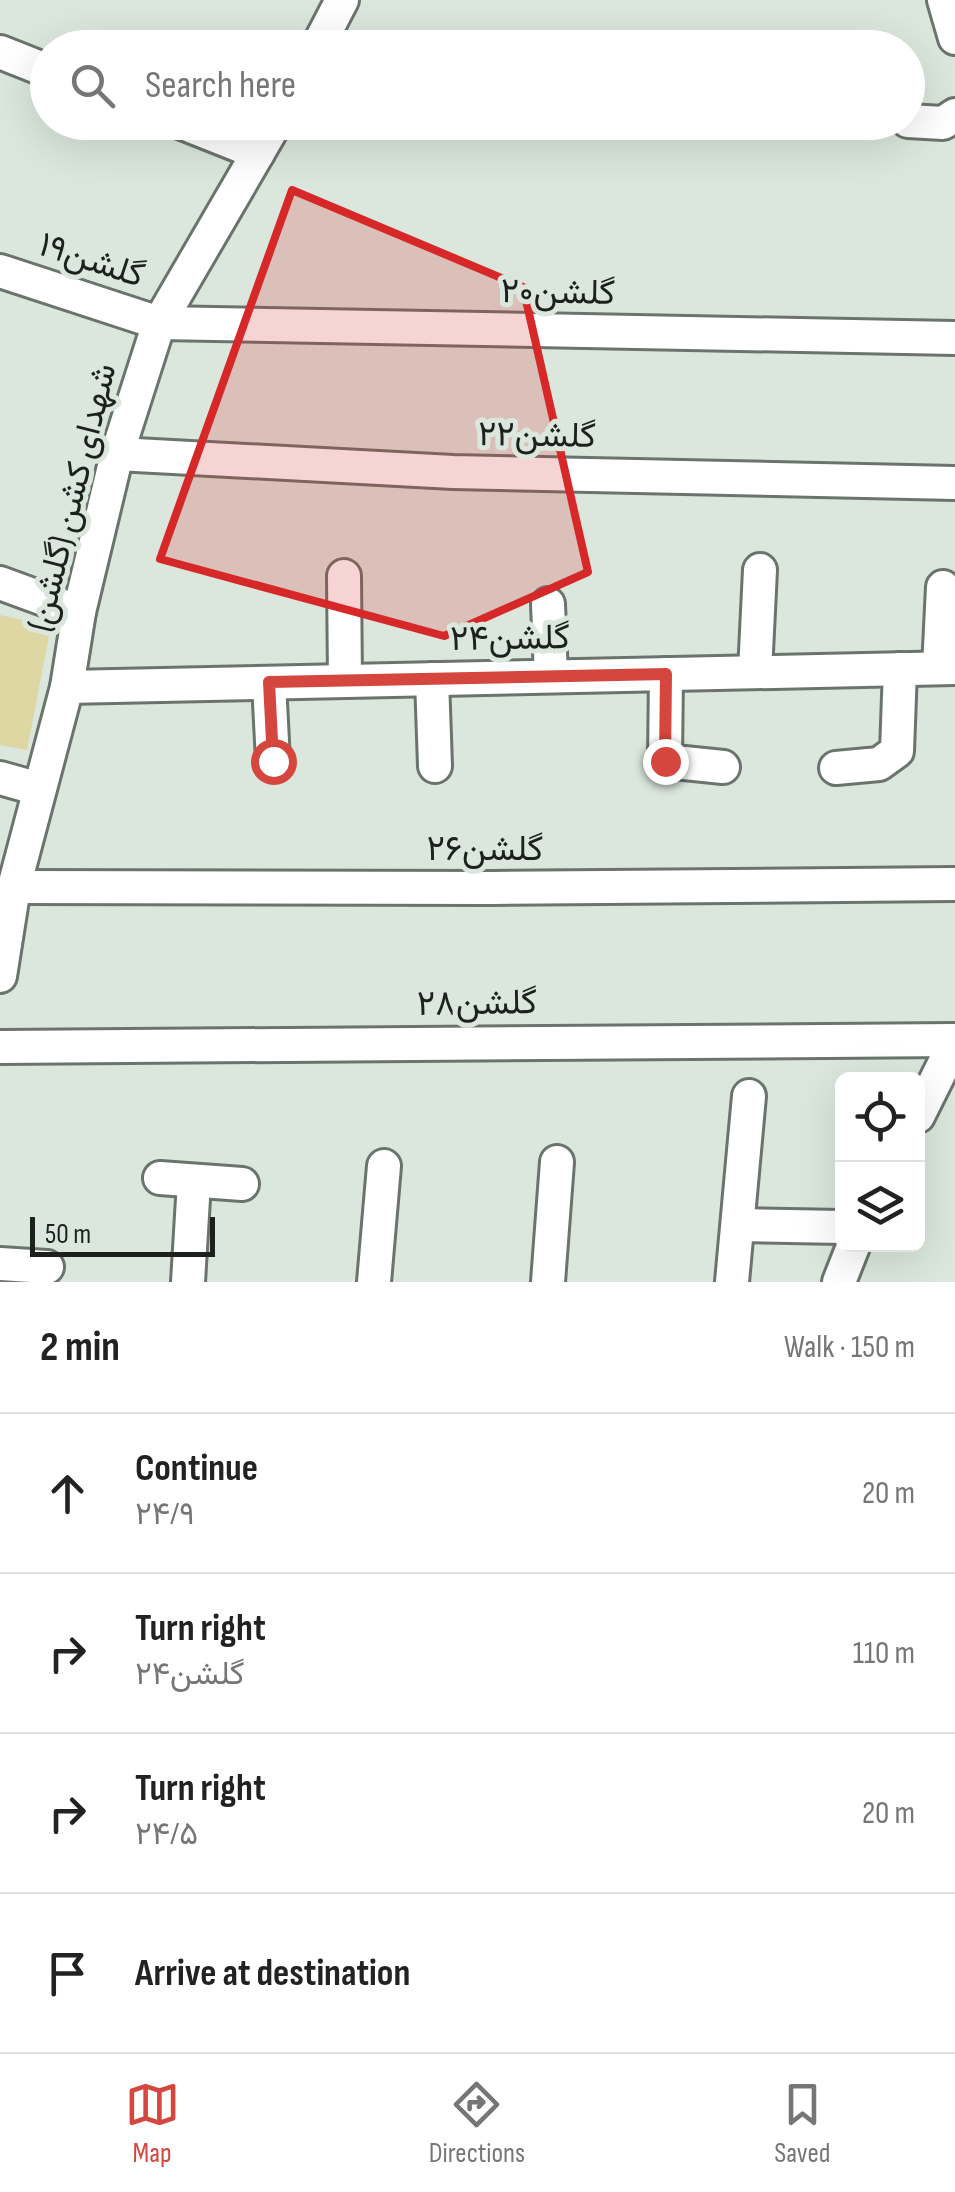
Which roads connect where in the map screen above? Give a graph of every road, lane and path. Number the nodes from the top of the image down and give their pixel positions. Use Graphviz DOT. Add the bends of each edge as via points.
graph roads {
  1 [pos="342,0"];
  2 [pos="944,0"];
  3 [pos="326,30"];
  4 [pos="955,38"];
  5 [pos="2,53"];
  6 [pos="30,64"];
  7 [pos="955,115"];
  8 [pos="925,122"];
  9 [pos="225,140"];
  10 [pos="266,140"];
  11 [pos="258,153"];
  12 [pos="0,271"];
  13 [pos="159,323"];
  14 [pos="955,338"];
  15 [pos="116,454"];
  16 [pos="955,483"];
  17 [pos="760,570"];
  18 [pos="344,576"];
  19 [pos="0,582"];
  20 [pos="943,587"];
  21 [pos="548,604"];
  22 [pos="79,612"];
  23 [pos="947,668"];
  24 [pos="900,669"];
  25 [pos="755,672"];
  26 [pos="666,674"];
  27 [pos="552,676"];
  28 [pos="432,679"];
  29 [pos="345,681"];
  30 [pos="269,682"];
  31 [pos="67,687"];
  32 [pos="273,761"];
  33 [pos="435,766"];
  34 [pos="723,767"];
  35 [pos="836,768"];
  36 [pos="0,778"];
  37 [pos="39,789"];
  38 [pos="955,884"];
  39 [pos="14,887"];
  40 [pos="0,976"];
  41 [pos="955,1041"];
  42 [pos="0,1047"];
  43 [pos="946,1079"];
  44 [pos="749,1096"];
  45 [pos="925,1107"];
  46 [pos="557,1162"];
  47 [pos="384,1166"];
  48 [pos="160,1178"];
  49 [pos="194,1182"];
  50 [pos="242,1184"];
  51 [pos="738,1225"];
  52 [pos="835,1227"];
  53 [pos="851,1252"];
  54 [pos="0,1264"];
  55 [pos="47,1267"];
  56 [pos="188,1282"];
  57 [pos="374,1282"];
  58 [pos="548,1282"];
  59 [pos="732,1282"];
  60 [pos="839,1282"];
  1 -- 3 [label="street"];
  2 -- 4 [label="street"];
  5 -- 6 [label="street"];
  7 -- 8 [label="street"];
  9 -- 11 [label="street"];
  10 -- 11 [label="street, شهدای کشن (گلشن)"];
  11 -- 13 [label="street, شهدای کشن (گلشن)"];
  12 -- 13 [label="street, گلشن۱۹"];
  13 -- 14 [label="street, گلشن۲۰"];
  13 -- 15 [label="street, شهدای کشن (گلشن)"];
  15 -- 16 [label="street, گلشن۲۲" via="472,472"];
  15 -- 22 [label="street, شهدای کشن (گلشن)"];
  17 -- 25 [label="street"];
  18 -- 29 [label="street"];
  19 -- 22 [label="street"];
  20 -- 23 [label="street"];
  21 -- 27 [label="street"];
  22 -- 31 [label="street, شهدای کشن (گلشن)"];
  23 -- 24 [label="street, گلشن۲۴"];
  24 -- 25 [label="street, گلشن۲۴"];
  24 -- 35 [label="street" via="897,751 878,764"];
  25 -- 26 [label="street, گلشن۲۴"];
  26 -- 27 [label="street, گلشن۲۴"];
  26 -- 34 [label="street" via="665,761"];
  27 -- 28 [label="street, گلشن۲۴"];
  28 -- 29 [label="street, گلشن۲۴"];
  28 -- 33 [label="street"];
  29 -- 30 [label="street, گلشن۲۴"];
  30 -- 31 [label="street, گلشن۲۴"];
  30 -- 32 [label="street"];
  31 -- 37 [label="street, شهدای کشن (گلشن)"];
  36 -- 37 [label="street"];
  37 -- 39 [label="street, شهدای کشن (گلشن)"];
  38 -- 39 [label="street, گلشن۲۶"];
  39 -- 40 [label="street, شهدای کشن (گلشن)"];
  41 -- 42 [label="street, گلشن۲۸"];
  41 -- 43 [label="street"];
  43 -- 45 [label="street"];
  44 -- 51 [label="street"];
  46 -- 58 [label="street"];
  47 -- 57 [label="street"];
  48 -- 49 [label="street"];
  49 -- 50 [label="street"];
  49 -- 56 [label="street"];
  51 -- 52 [label="street"];
  51 -- 59 [label="street"];
  53 -- 60 [label="street"];
  54 -- 55 [label="street"];
}
